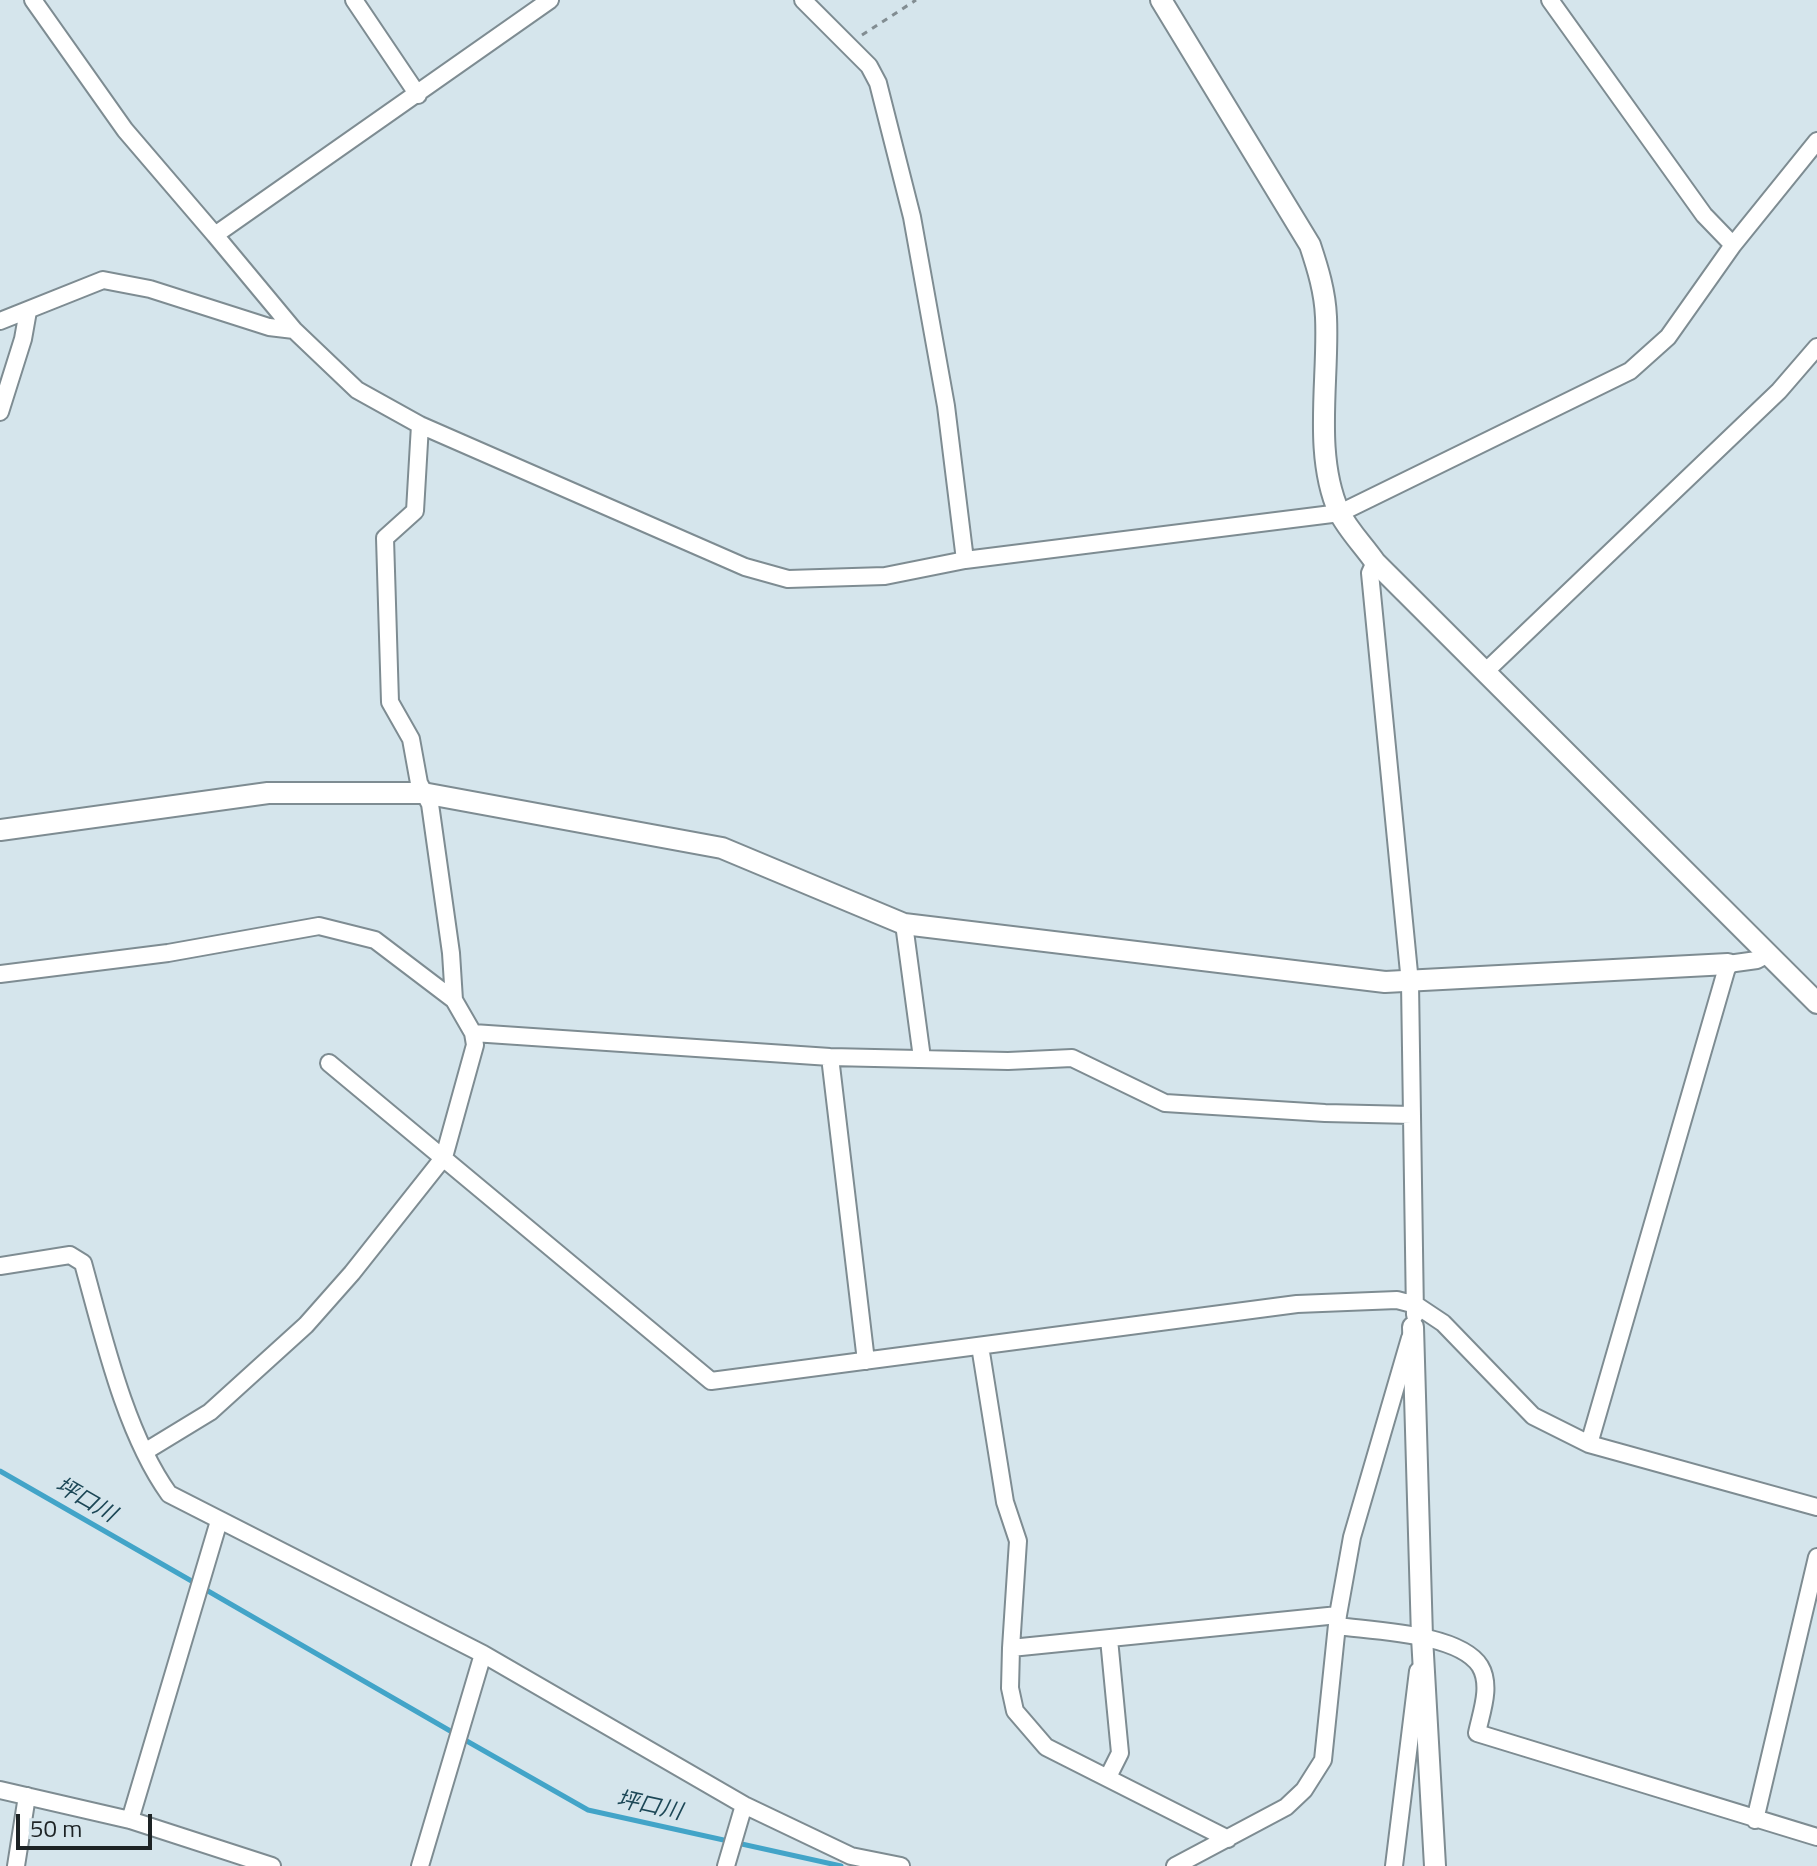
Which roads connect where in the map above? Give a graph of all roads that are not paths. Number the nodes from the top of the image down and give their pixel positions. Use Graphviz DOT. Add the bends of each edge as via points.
graph roads {
  1 [pos="33,0"];
  2 [pos="354,0"];
  3 [pos="550,0"];
  4 [pos="803,0"];
  5 [pos="1161,0"];
  6 [pos="1550,0"];
  7 [pos="418,95"];
  8 [pos="1817,141"];
  9 [pos="215,235"];
  10 [pos="1733,245"];
  11 [pos="28,311"];
  12 [pos="0,321"];
  13 [pos="294,330"];
  14 [pos="1817,347"];
  15 [pos="0,412"];
  16 [pos="420,425"];
  17 [pos="1340,513"];
  18 [pos="965,560"];
  19 [pos="1375,562"];
  20 [pos="1485,672"];
  21 [pos="423,793"];
  22 [pos="0,830"];
  23 [pos="904,924"];
  24 [pos="1768,954"];
  25 [pos="1728,964"];
  26 [pos="0,974"];
  27 [pos="1410,983"];
  28 [pos="454,1000"];
  29 [pos="1817,1003"];
  30 [pos="473,1033"];
  31 [pos="830,1057"];
  32 [pos="922,1058"];
  33 [pos="329,1063"];
  34 [pos="1412,1115"];
  35 [pos="444,1157"];
  36 [pos="0,1266"];
  37 [pos="1416,1305"];
  38 [pos="1413,1327"];
  39 [pos="980,1346"];
  40 [pos="866,1361"];
  41 [pos="1589,1444"];
  42 [pos="146,1451"];
  43 [pos="1817,1507"];
  44 [pos="219,1521"];
  45 [pos="1817,1557"];
  46 [pos="1338,1621"];
  47 [pos="1422,1637"];
  48 [pos="1109,1639"];
  49 [pos="1011,1648"];
  50 [pos="483,1654"];
  51 [pos="1108,1777"];
  52 [pos="0,1790"];
  53 [pos="27,1796"];
  54 [pos="744,1805"];
  55 [pos="130,1820"];
  56 [pos="1755,1820"];
  57 [pos="1817,1837"];
  58 [pos="1228,1839"];
  59 [pos="731,1851"];
  60 [pos="16,1866"];
  61 [pos="272,1866"];
  62 [pos="420,1866"];
  63 [pos="901,1866"];
  64 [pos="1175,1866"];
  65 [pos="1394,1866"];
  66 [pos="1435,1866"];
  1 -- 9 [label="street" via="125,130"];
  2 -- 7 [label="street"];
  3 -- 7 [label="street"];
  4 -- 18 [label="street" via="869,66 878,83 912,217 946,406"];
  5 -- 17 [label="street" via="1310,245 1326,315 1326,446"];
  6 -- 10 [label="street" via="1704,215"];
  7 -- 9 [label="street"];
  8 -- 10 [label="street"];
  9 -- 13 [label="street"];
  10 -- 17 [label="street" via="1668,337 1630,371"];
  11 -- 12 [label="street"];
  11 -- 13 [label="street" via="103,280"];
  11 -- 15 [label="street"];
  13 -- 16 [label="street" via="357,390"];
  14 -- 20 [label="street" via="1779,391"];
  16 -- 18 [label="street" via="745,567 788,579 885,576"];
  16 -- 21 [label="street" via="415,511 385,538 390,702 411,739"];
  17 -- 18 [label="street"];
  17 -- 19 [label="street"];
  19 -- 20 [label="street"];
  19 -- 27 [label="street" via="1370,573 1378,672"];
  20 -- 24 [label="street"];
  21 -- 22 [label="street" via="268,793"];
  21 -- 23 [label="street" via="722,848"];
  21 -- 28 [label="street" via="430,804"];
  23 -- 27 [label="street"];
  23 -- 32 [label="street"];
  24 -- 25 [label="street"];
  24 -- 29 [label="street"];
  25 -- 27 [label="street"];
  25 -- 41 [label="street"];
  26 -- 28 [label="street" via="168,953 319,926 375,940"];
  27 -- 34 [label="street"];
  28 -- 30 [label="street"];
  30 -- 31 [label="street"];
  30 -- 35 [label="street" via="475,1045"];
  31 -- 32 [label="street"];
  31 -- 40 [label="street"];
  32 -- 34 [label="street" via="1072,1058 1165,1103"];
  33 -- 35 [label="street"];
  34 -- 37 [label="street"];
  35 -- 40 [label="street" via="711,1381"];
  35 -- 42 [label="street" via="306,1325 210,1412"];
  36 -- 42 [label="street" via="70,1255 83,1263 113,1369"];
  37 -- 38 [label="street"];
  37 -- 39 [label="street" via="1397,1300 1297,1304"];
  37 -- 41 [label="street" via="1443,1323 1533,1416"];
  38 -- 46 [label="street" via="1352,1537"];
  38 -- 47 [label="street"];
  39 -- 40 [label="street"];
  39 -- 49 [label="street" via="1005,1502 1018,1541"];
  41 -- 43 [label="street"];
  42 -- 44 [label="street" via="169,1494"];
  44 -- 50 [label="street"];
  44 -- 55 [label="street"];
  45 -- 56 [label="street"];
  46 -- 47 [label="street"];
  46 -- 48 [label="street"];
  46 -- 58 [label="street" via="1323,1760 1286,1807"];
  47 -- 56 [label="street" via="1456,1647 1480,1666 1486,1693 1477,1733"];
  47 -- 65 [label="street"];
  47 -- 66 [label="street"];
  48 -- 49 [label="street"];
  48 -- 51 [label="street" via="1120,1753"];
  49 -- 51 [label="street" via="1010,1688 1025,1727 1046,1747"];
  50 -- 54 [label="street"];
  50 -- 62 [label="street"];
  51 -- 58 [label="street"];
  52 -- 53 [label="street"];
  53 -- 55 [label="street"];
  53 -- 60 [label="street"];
  54 -- 59 [label="street"];
  54 -- 63 [label="street" via="851,1856"];
  55 -- 61 [label="street"];
  56 -- 57 [label="street"];
  58 -- 64 [label="street"];
}
